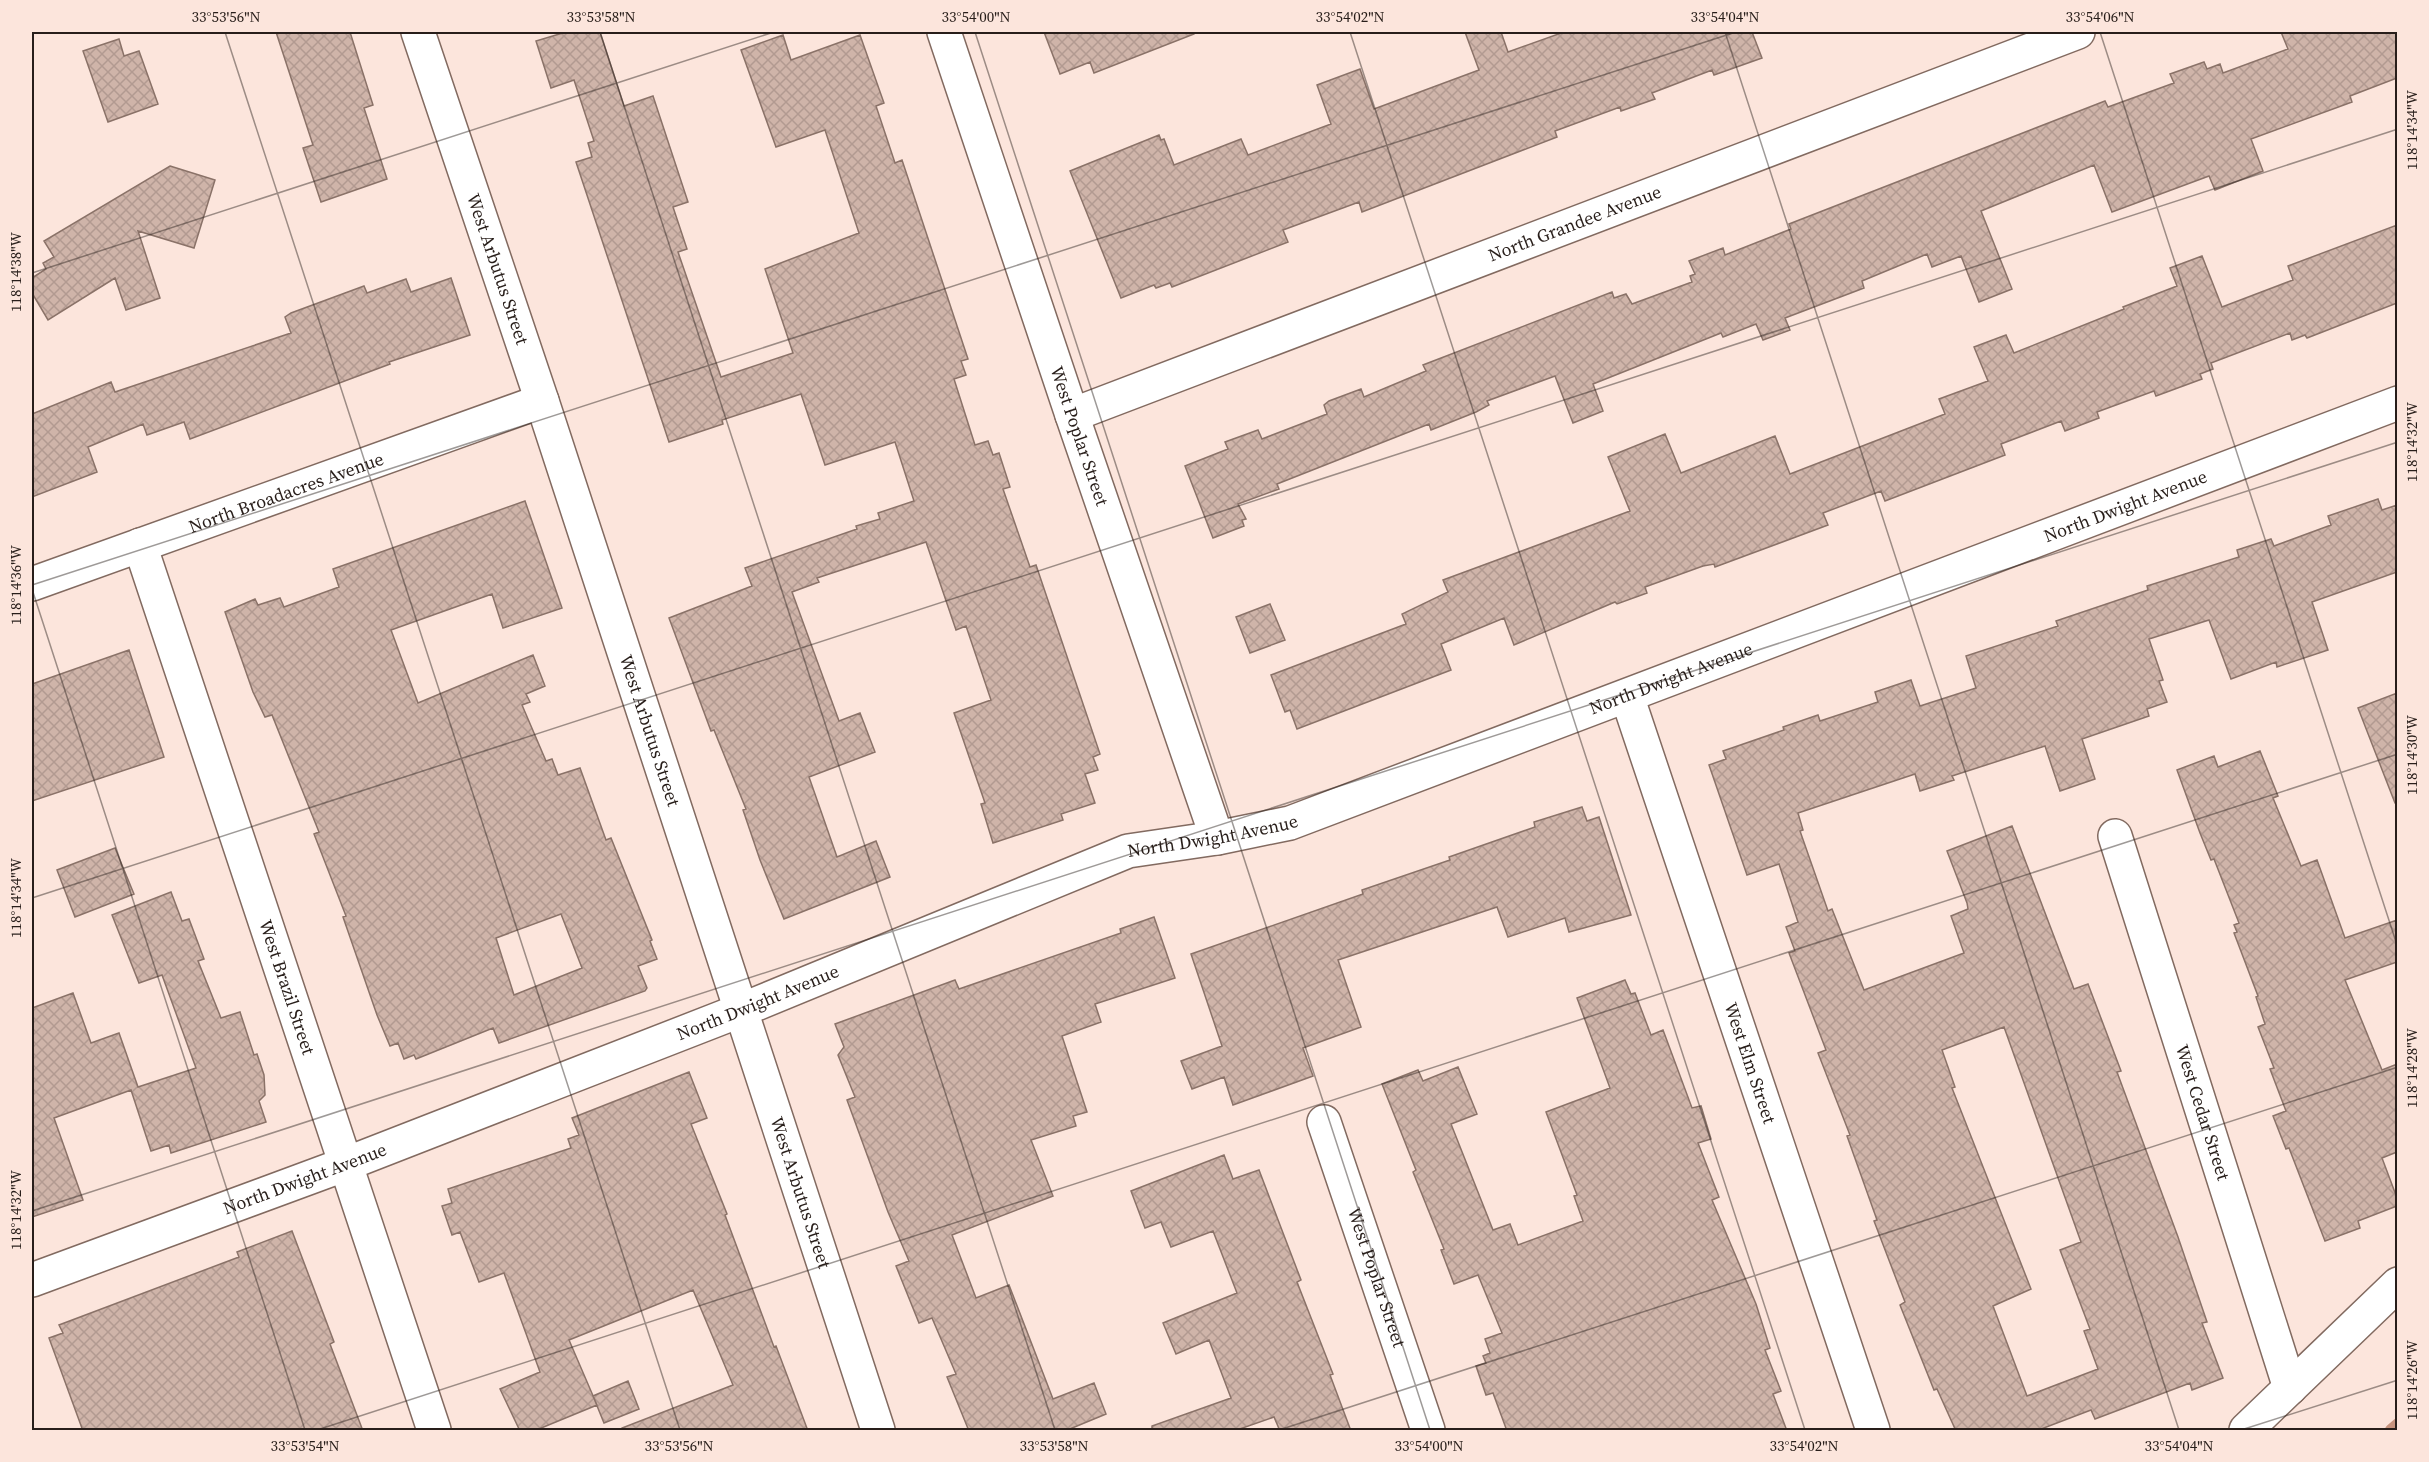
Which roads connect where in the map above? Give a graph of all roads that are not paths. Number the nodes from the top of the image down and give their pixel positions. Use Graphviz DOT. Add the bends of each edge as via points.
graph roads {
  1 [pos="418,32"];
  2 [pos="944,32"];
  3 [pos="2078,32"];
  4 [pos="542,401"];
  5 [pos="2397,403"];
  6 [pos="1072,415"];
  7 [pos="140,545"];
  8 [pos="32,584"];
  9 [pos="1628,696"];
  10 [pos="2115,836"];
  11 [pos="1218,838"];
  12 [pos="739,1011"];
  13 [pos="1324,1122"];
  14 [pos="346,1164"];
  15 [pos="32,1280"];
  16 [pos="2397,1284"];
  17 [pos="2290,1388"];
  18 [pos="434,1431"];
  19 [pos="878,1431"];
  20 [pos="1428,1431"];
  21 [pos="1873,1431"];
  22 [pos="2246,1431"];
  1 -- 4 [label="street, West Arbutus Street"];
  2 -- 6 [label="street, West Poplar Street"];
  3 -- 6 [label="street, North Grandee Avenue"];
  4 -- 7 [label="street, North Broadacres Avenue"];
  4 -- 12 [label="street, West Arbutus Street"];
  5 -- 9 [label="street, North Dwight Avenue"];
  6 -- 11 [label="street, West Poplar Street"];
  7 -- 8 [label="street, North Broadacres Avenue"];
  7 -- 14 [label="street, West Brazil Street"];
  9 -- 11 [label="street, North Dwight Avenue" via="1290,823"];
  9 -- 21 [label="street, West Elm Street"];
  10 -- 17 [label="street, West Cedar Street"];
  11 -- 12 [label="street, North Dwight Avenue" via="1128,850"];
  12 -- 14 [label="street, North Dwight Avenue"];
  12 -- 19 [label="street, West Arbutus Street"];
  13 -- 20 [label="street, West Poplar Street"];
  14 -- 15 [label="street, North Dwight Avenue"];
  14 -- 18 [label="street, West Brazil Street"];
  16 -- 17 [label="street"];
  17 -- 22 [label="street"];
}
